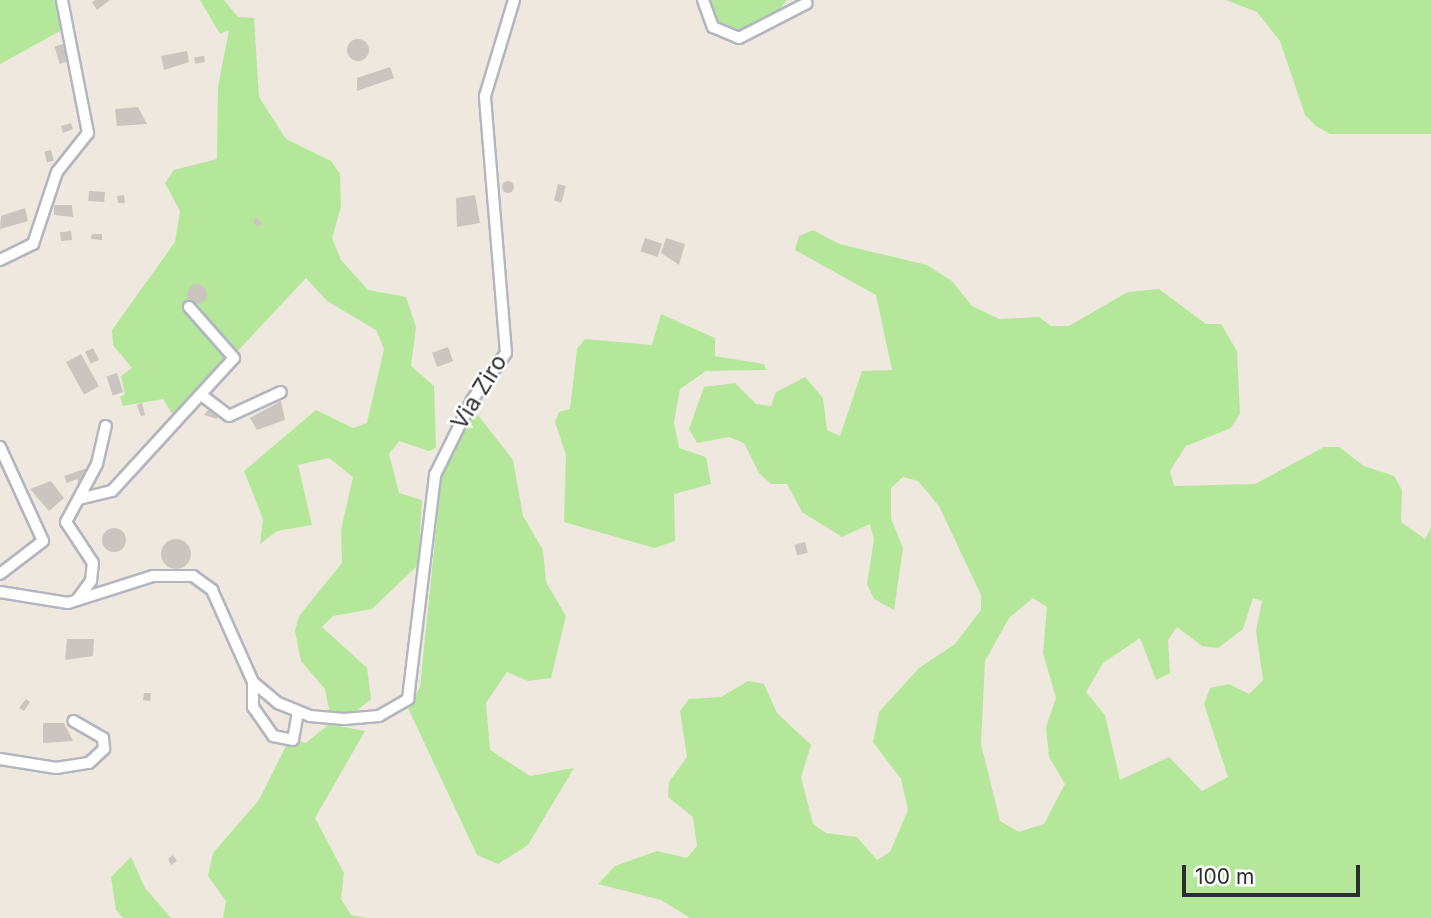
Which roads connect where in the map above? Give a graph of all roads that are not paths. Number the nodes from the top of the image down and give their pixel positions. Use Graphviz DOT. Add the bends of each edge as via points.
graph roads {
  1 [pos="62,0"];
  2 [pos="514,0"];
  3 [pos="703,0"];
  4 [pos="807,3"];
  5 [pos="0,260"];
  6 [pos="189,307"];
  7 [pos="281,392"];
  8 [pos="204,397"];
  9 [pos="106,426"];
  10 [pos="0,447"];
  11 [pos="79,499"];
  12 [pos="0,574"];
  13 [pos="91,581"];
  14 [pos="0,592"];
  15 [pos="103,592"];
  16 [pos="77,600"];
  17 [pos="253,682"];
  18 [pos="298,713"];
  19 [pos="73,721"];
  20 [pos="0,759"];
  1 -- 5 [label="street" via="88,133 57,172 33,244"];
  2 -- 18 [label="street, Via Ziro" via="485,96 506,353 472,400 435,475 408,699 367,718"];
  3 -- 4 [label="street" via="713,27 739,38"];
  6 -- 8 [label="street" via="234,358"];
  7 -- 8 [label="street" via="229,416"];
  8 -- 11 [label="street" via="113,491"];
  9 -- 11 [label="street"];
  10 -- 12 [label="street" via="43,541"];
  11 -- 13 [label="street" via="66,523 91,557"];
  13 -- 15 [label="street"];
  13 -- 16 [label="street"];
  14 -- 16 [label="street" via="48,604"];
  15 -- 16 [label="street"];
  15 -- 17 [label="street" via="153,576 204,581"];
  17 -- 18 [label="street"];
  17 -- 18 [label="street" via="253,707 273,736 293,740"];
  19 -- 20 [label="street" via="103,738 104,749 89,763 56,768"];
}
